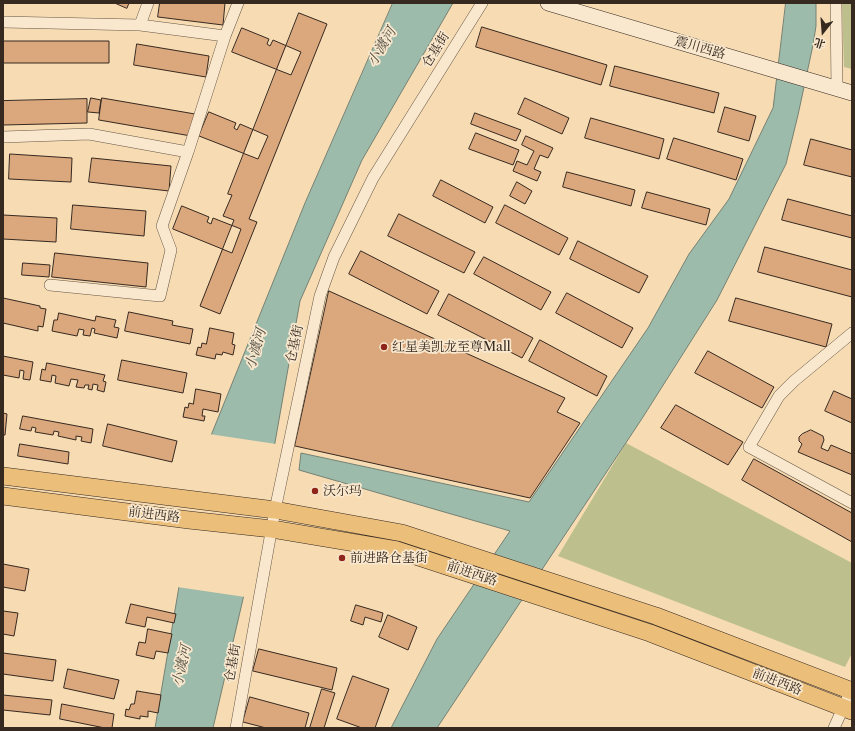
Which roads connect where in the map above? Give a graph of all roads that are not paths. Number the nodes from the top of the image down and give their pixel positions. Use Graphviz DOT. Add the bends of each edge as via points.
graph roads {
  1 [pos="148,3"];
  2 [pos="238,3"];
  3 [pos="482,3"];
  4 [pos="548,3"];
  5 [pos="836,3"];
  6 [pos="3,22"];
  7 [pos="140,25"];
  8 [pos="225,36"];
  9 [pos="837,89"];
  10 [pos="852,93"];
  11 [pos="3,137"];
  12 [pos="188,152"];
  13 [pos="50,285"];
  14 [pos="852,333"];
  15 [pos="3,476"];
  16 [pos="3,496"];
  17 [pos="852,503"];
  18 [pos="270,510"];
  19 [pos="266,528"];
  20 [pos="852,690"];
  21 [pos="848,709"];
  22 [pos="236,728"];
  23 [pos="834,728"];
  1 -- 7 [label="street"];
  2 -- 8 [label="street"];
  3 -- 18 [label="street, 仓基街" via="373,178 334,257 320,296"];
  4 -- 9 [label="street, 震川西路"];
  5 -- 9 [label="street"];
  6 -- 7 [label="street"];
  7 -- 8 [label="street"];
  8 -- 12 [label="street"];
  9 -- 10 [label="street, 震川西路"];
  11 -- 12 [label="street" via="89,134"];
  12 -- 13 [label="street" via="162,226 170,250 160,296"];
  14 -- 17 [label="street" via="779,396 749,447"];
  15 -- 18 [label="main road, 前进西路"];
  16 -- 19 [label="main road, 前进西路"];
  18 -- 19 [label="street, 仓基街"];
  18 -- 20 [label="main road, 前进西路" via="402,532 656,616"];
  19 -- 21 [label="main road, 前进西路" via="397,550 650,633"];
  19 -- 22 [label="street, 仓基街"];
  20 -- 21 [label="street"];
  21 -- 23 [label="street"];
}
